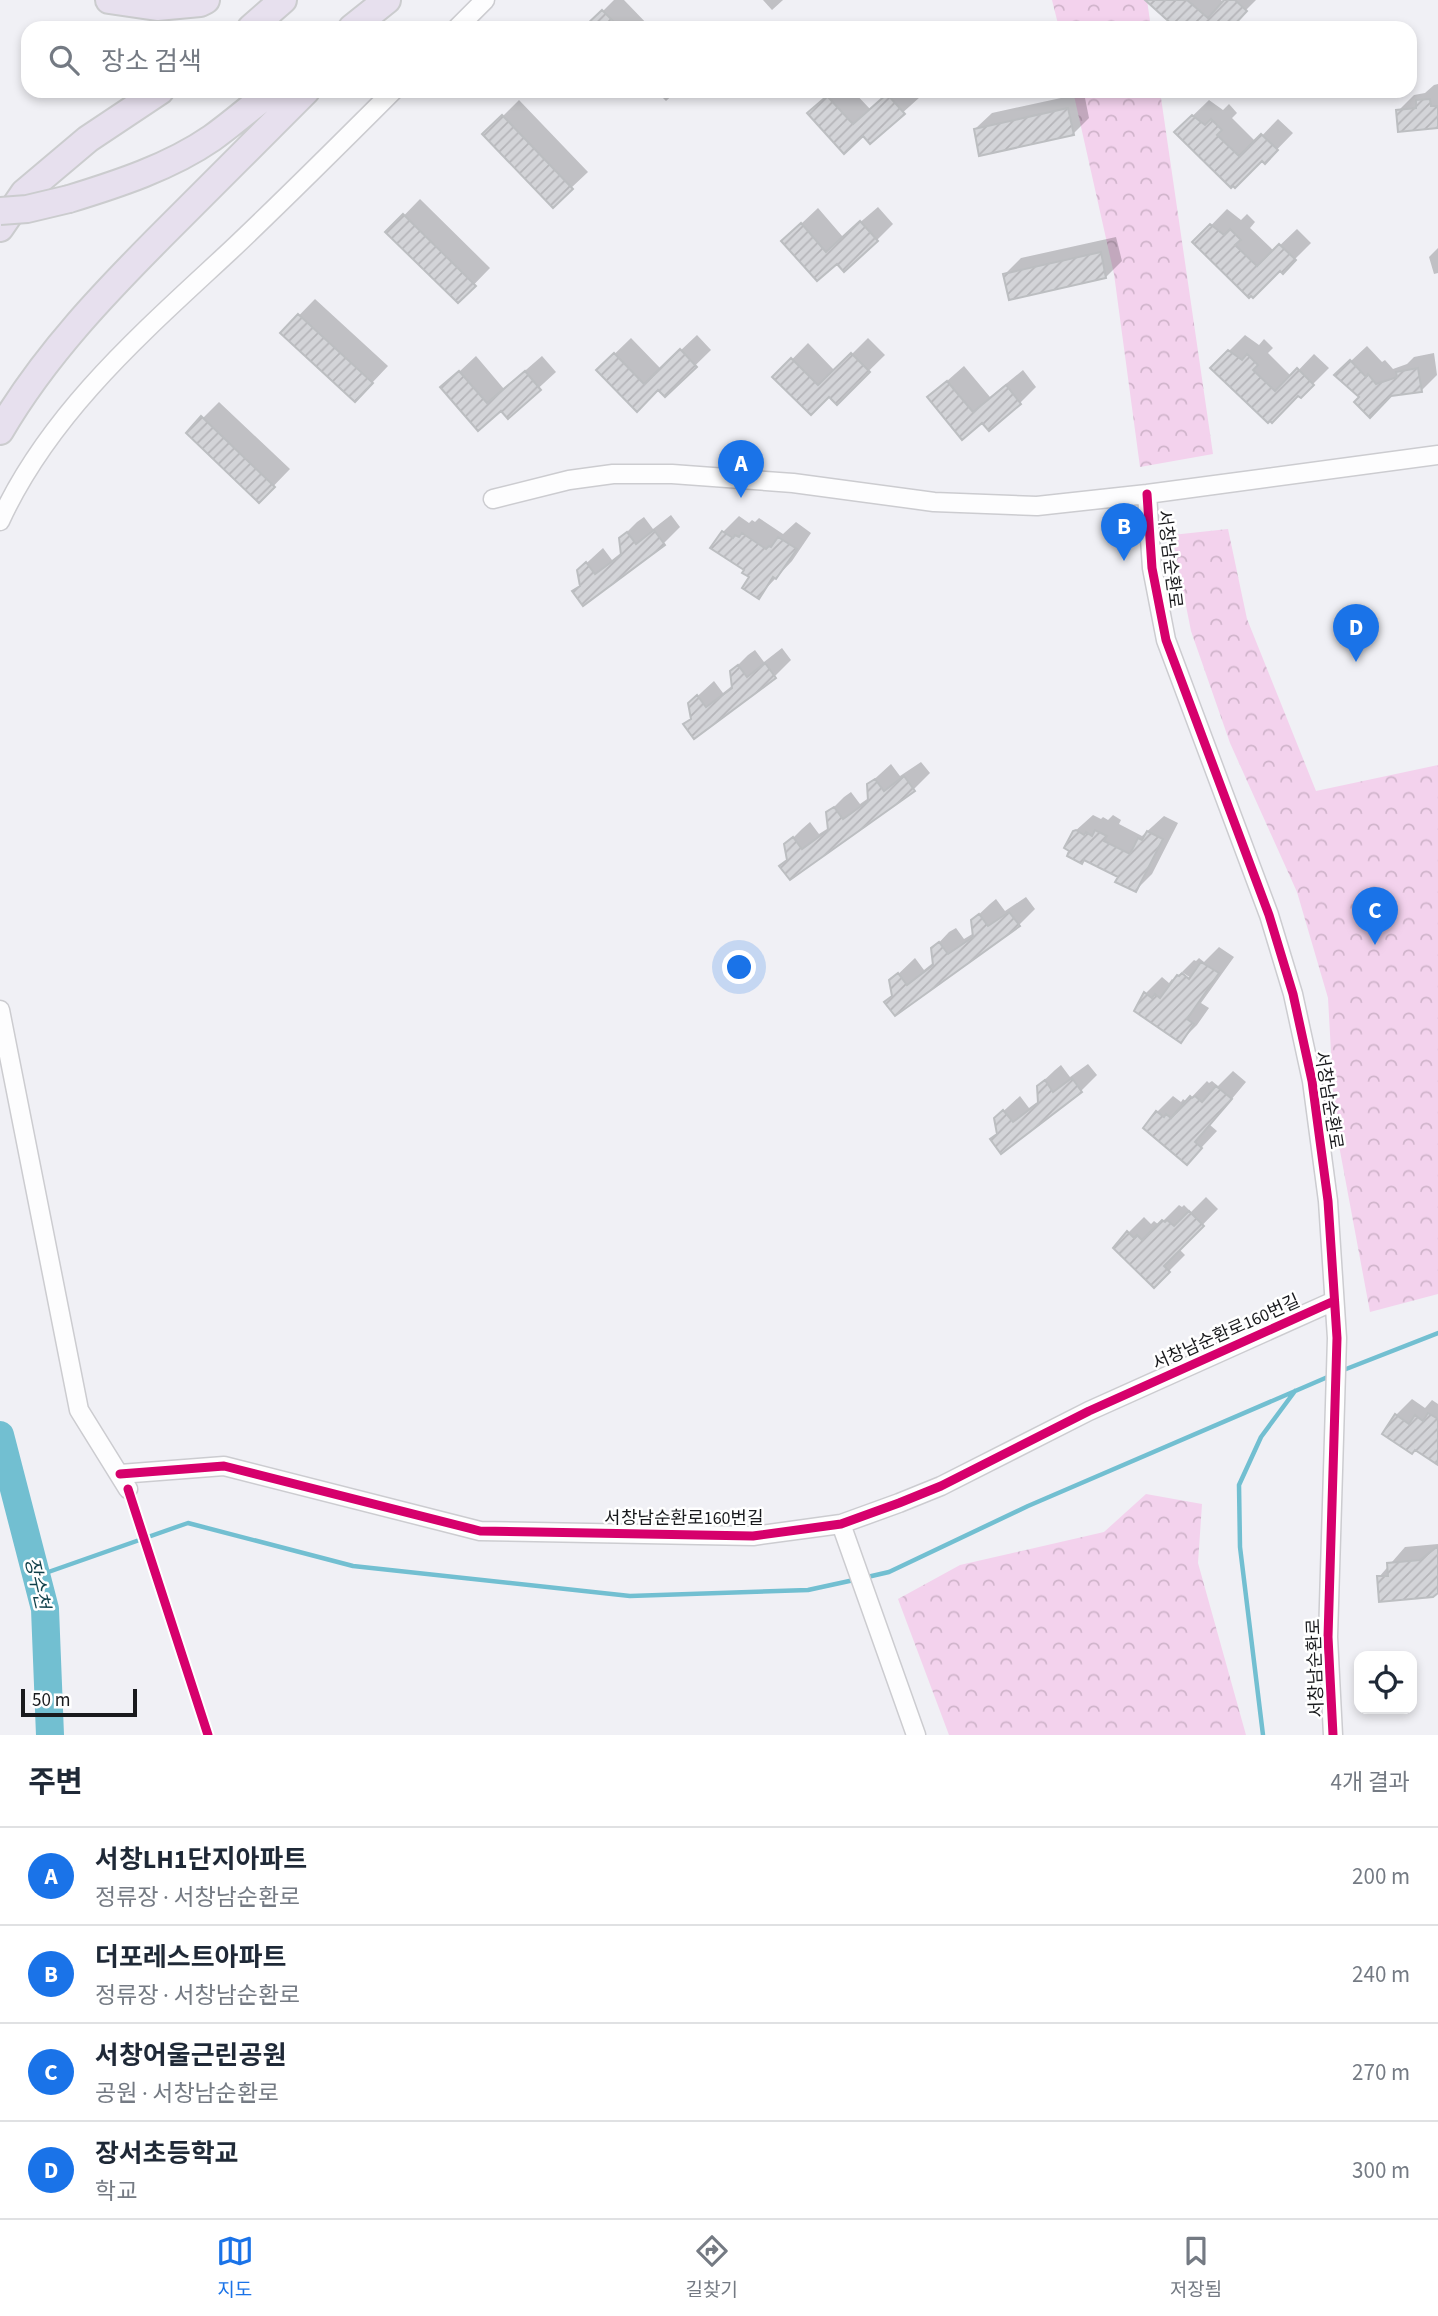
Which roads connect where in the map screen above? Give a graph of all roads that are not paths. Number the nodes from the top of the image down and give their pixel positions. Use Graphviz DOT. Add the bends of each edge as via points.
graph roads {
  1 [pos="109,0"];
  2 [pos="206,0"];
  3 [pos="284,0"];
  4 [pos="389,0"];
  5 [pos="485,0"];
  6 [pos="259,21"];
  7 [pos="361,21"];
  8 [pos="374,21"];
  9 [pos="464,21"];
  10 [pos="150,98"];
  11 [pos="263,98"];
  12 [pos="299,98"];
  13 [pos="386,98"];
  14 [pos="0,211"];
  15 [pos="0,228"];
  16 [pos="0,431"];
  17 [pos="1438,455"];
  18 [pos="1147,494"];
  19 [pos="493,499"];
  20 [pos="0,521"];
  21 [pos="0,1010"];
  22 [pos="1334,1301"];
  23 [pos="841,1524"];
  24 [pos="916,1735"];
  25 [pos="1333,1735"];
  1 -- 2 [label="highway" via="157,7"];
  3 -- 6 [label="highway"];
  4 -- 7 [label="highway"];
  4 -- 8 [label="highway"];
  5 -- 9 [label="street"];
  10 -- 15 [label="highway" via="88,139 23,193"];
  11 -- 14 [label="highway, bridge" via="211,138 164,164 69,199"];
  12 -- 16 [label="highway" via="64,339"];
  13 -- 20 [label="street" via="81,396 36,454"];
  17 -- 18 [label="street, 서창남순환로"];
  18 -- 19 [label="street, 서창남순환로" via="1037,506 934,502 793,483 624,474 569,480"];
  18 -- 22 [label="street, 서창남순환로" via="1152,568 1166,640 1269,915 1293,994 1312,1081"];
  21 -- 23 [label="street, 서창남순환로160번길" via="79,1410 124,1481 224,1466 481,1531 753,1536"];
  22 -- 23 [label="street, 서창남순환로160번길" via="1089,1411 941,1486"];
  22 -- 25 [label="street, 서창남순환로" via="1337,1338 1328,1637"];
  23 -- 24 [label="street"];
}
